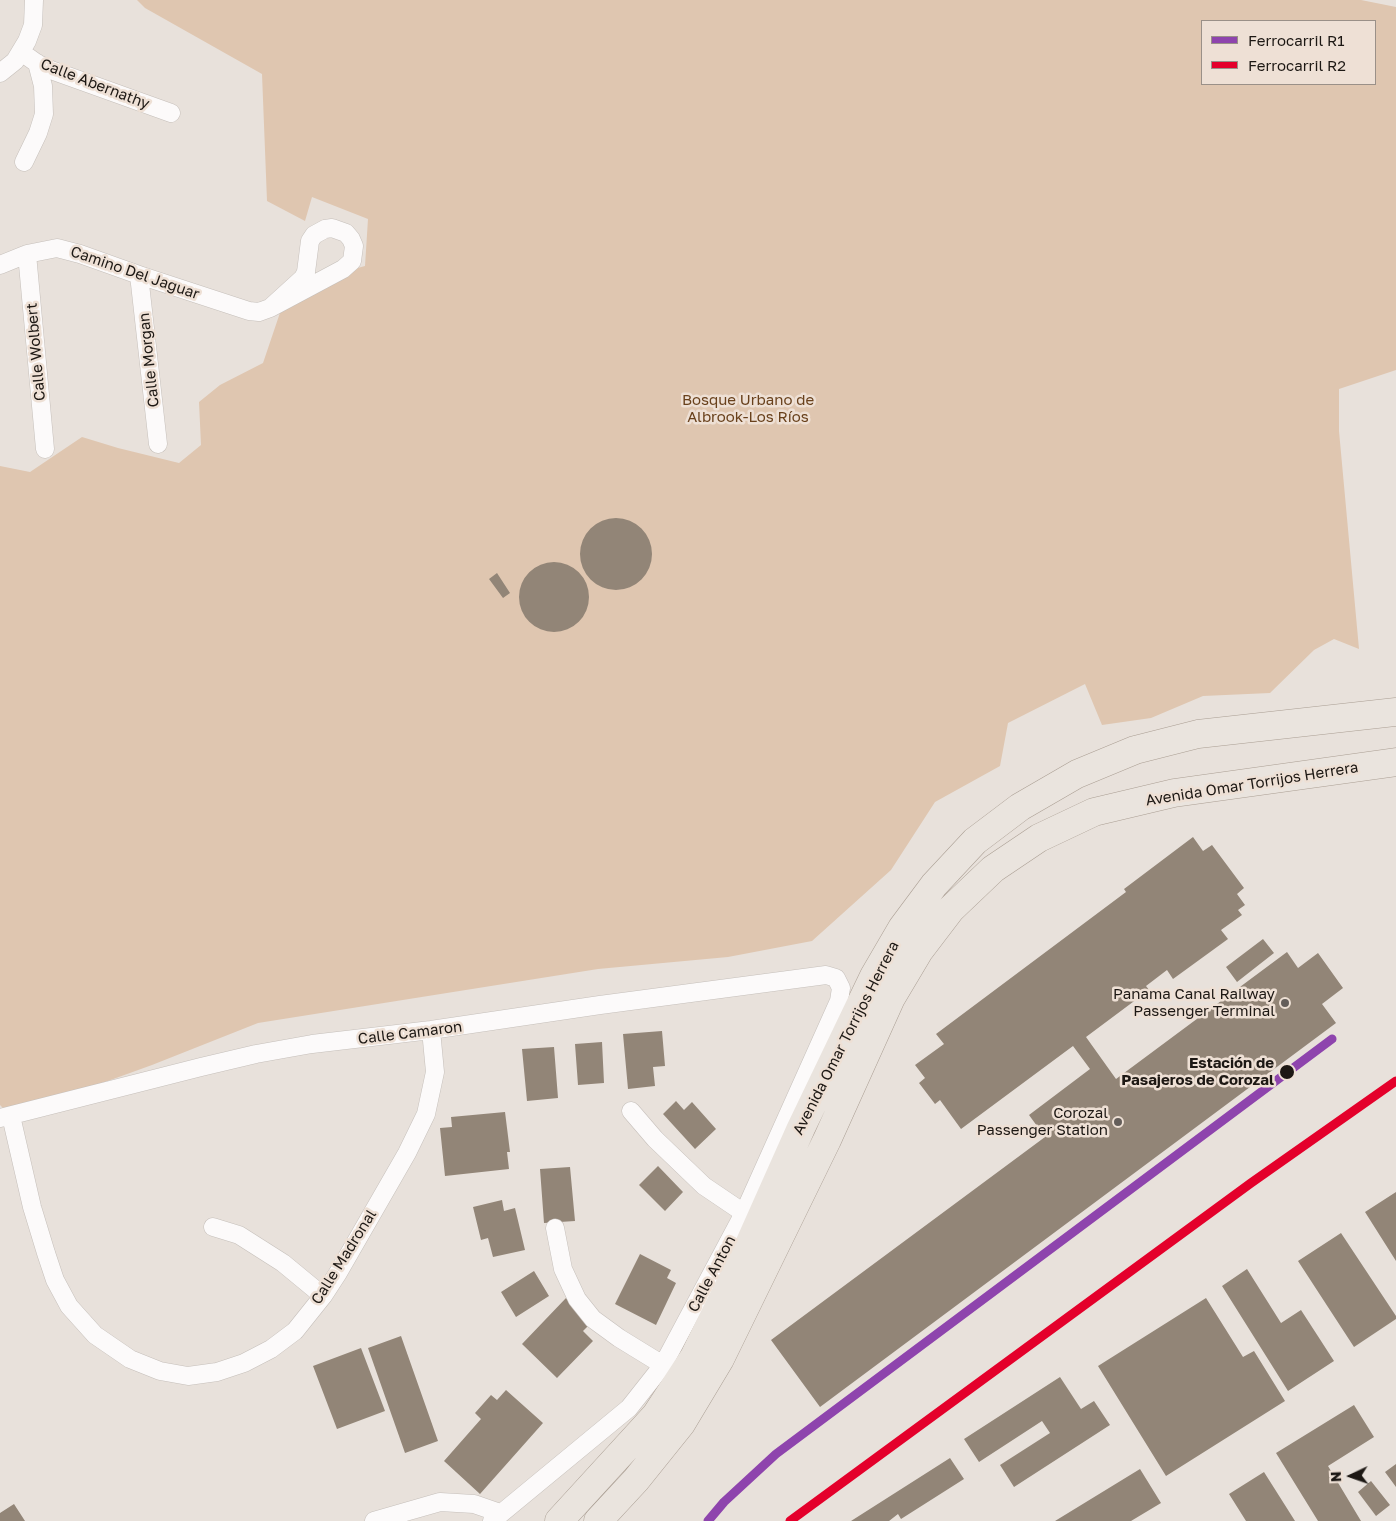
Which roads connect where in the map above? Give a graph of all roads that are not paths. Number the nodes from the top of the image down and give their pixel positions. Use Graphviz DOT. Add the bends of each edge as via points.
graph roads {
  1 [pos="34,0"];
  2 [pos="21,52"];
  3 [pos="37,63"];
  4 [pos="0,73"];
  5 [pos="171,113"];
  6 [pos="24,162"];
  7 [pos="27,254"];
  8 [pos="0,265"];
  9 [pos="139,275"];
  10 [pos="270,308"];
  11 [pos="158,444"];
  12 [pos="45,449"];
  13 [pos="1396,712"];
  14 [pos="1396,762"];
  15 [pos="826,975"];
  16 [pos="431,1030"];
  17 [pos="631,1111"];
  18 [pos="6,1117"];
  19 [pos="744,1213"];
  20 [pos="214,1227"];
  21 [pos="555,1228"];
  22 [pos="323,1296"];
  23 [pos="663,1365"];
  24 [pos="496,1517"];
  25 [pos="374,1521"];
  26 [pos="559,1521"];
  27 [pos="598,1521"];
  1 -- 2 [label="street" via="33,25"];
  2 -- 3 [label="street, Calle Abernathy"];
  2 -- 4 [label="street"];
  3 -- 5 [label="street, Calle Abernathy"];
  3 -- 6 [label="street" via="44,114"];
  7 -- 8 [label="street, Camino Del Jaguar"];
  7 -- 9 [label="street, Camino Del Jaguar" via="57,248"];
  7 -- 12 [label="street, Calle Wolbert"];
  9 -- 10 [label="street, Camino Del Jaguar" via="249,311"];
  9 -- 11 [label="street, Calle Morgan"];
  10 -- 10 [label="street, Camino Del Jaguar" via="306,272 310,241 314,235 325,228 346,233 354,246 349,265"];
  13 -- 26 [label="main road, Avenida Omar Torrijos Herrera" via="1198,734 1135,750 1077,774 1020,807 976,841 934,885 902,928 874,976 694,1357 656,1415"];
  14 -- 27 [label="main road, Avenida Omar Torrijos Herrera" via="1174,793 1094,812 1039,838 993,868 951,909 919,951 891,998 827,1140 720,1359 681,1424"];
  15 -- 16 [label="street, Calle Camaron"];
  15 -- 19 [label="street, Calle Anton" via="836,978 840,988 839,1001"];
  16 -- 18 [label="street, Calle Camaron" via="256,1054"];
  16 -- 22 [label="street, Calle Madronal" via="435,1072 426,1114 407,1153"];
  17 -- 19 [label="street" via="704,1186"];
  18 -- 22 [label="street, Calle Madronal" via="54,1280 69,1306 95,1335 130,1359 188,1376 217,1372 272,1349 295,1331"];
  19 -- 23 [label="street, Calle Anton"];
  20 -- 22 [label="street" via="239,1235 283,1263"];
  21 -- 23 [label="street" via="563,1269 577,1299 593,1319"];
  23 -- 24 [label="street, Calle Anton" via="628,1408"];
  24 -- 25 [label="street" via="474,1504 440,1502"];
}
